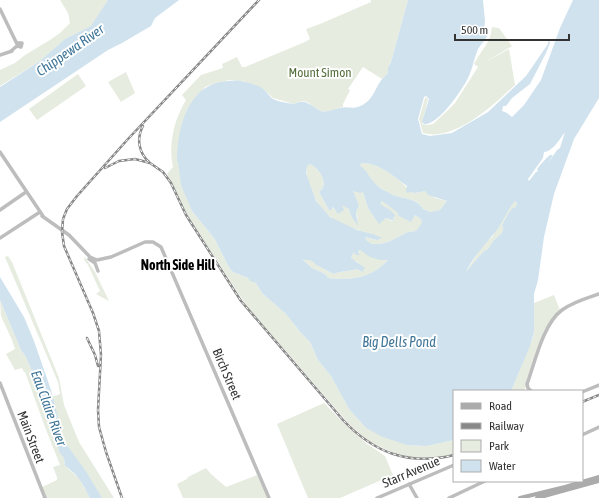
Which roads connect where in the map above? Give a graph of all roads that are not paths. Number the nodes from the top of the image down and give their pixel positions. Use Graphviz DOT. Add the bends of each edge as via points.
graph roads {
  1 [pos="0,9"];
  2 [pos="1,15"];
  3 [pos="0,55"];
  4 [pos="0,152"];
  5 [pos="26,192"];
  6 [pos="31,200"];
  7 [pos="0,210"];
  8 [pos="41,214"];
  9 [pos="31,218"];
  10 [pos="0,238"];
  11 [pos="111,257"];
  12 [pos="89,259"];
  13 [pos="97,261"];
  14 [pos="102,262"];
  15 [pos="599,294"];
  16 [pos="0,383"];
  17 [pos="599,385"];
  18 [pos="529,390"];
  19 [pos="583,392"];
  20 [pos="599,427"];
  21 [pos="583,435"];
  22 [pos="453,465"];
  23 [pos="599,477"];
  24 [pos="599,481"];
  25 [pos="483,482"];
  26 [pos="582,482"];
  27 [pos="583,482"];
  28 [pos="409,484"];
  29 [pos="44,498"];
  30 [pos="269,498"];
  31 [pos="377,498"];
  32 [pos="417,498"];
  33 [pos="449,498"];
  34 [pos="520,498"];
  35 [pos="537,498"];
  1 -- 2 [label="main road"];
  2 -- 3 [label="main road" via="18,45"];
  4 -- 5 [label="main road"];
  5 -- 6 [label="main road"];
  5 -- 7 [label="main road"];
  6 -- 8 [label="main road"];
  6 -- 9 [label="main road" via="36,212"];
  8 -- 9 [label="main road"];
  8 -- 12 [label="main road" via="71,239"];
  8 -- 13 [label="main road"];
  9 -- 10 [label="main road"];
  11 -- 13 [label="main road"];
  11 -- 14 [label="main road"];
  11 -- 30 [label="main road, Birch Street" via="148,243 155,244 166,258"];
  12 -- 13 [label="main road"];
  12 -- 14 [label="main road" via="98,271"];
  13 -- 14 [label="main road"];
  15 -- 18 [label="main road" via="571,305 554,317 547,327 527,384"];
  16 -- 29 [label="main road, Main Street"];
  17 -- 19 [label="main road"];
  20 -- 21 [label="main road"];
  22 -- 28 [label="main road, Starr Avenue"];
  23 -- 27 [label="main road"];
  24 -- 35 [label="main road"];
  25 -- 33 [label="main road"];
  26 -- 34 [label="main road"];
  28 -- 31 [label="main road, Starr Avenue"];
  28 -- 32 [label="main road"];
}
